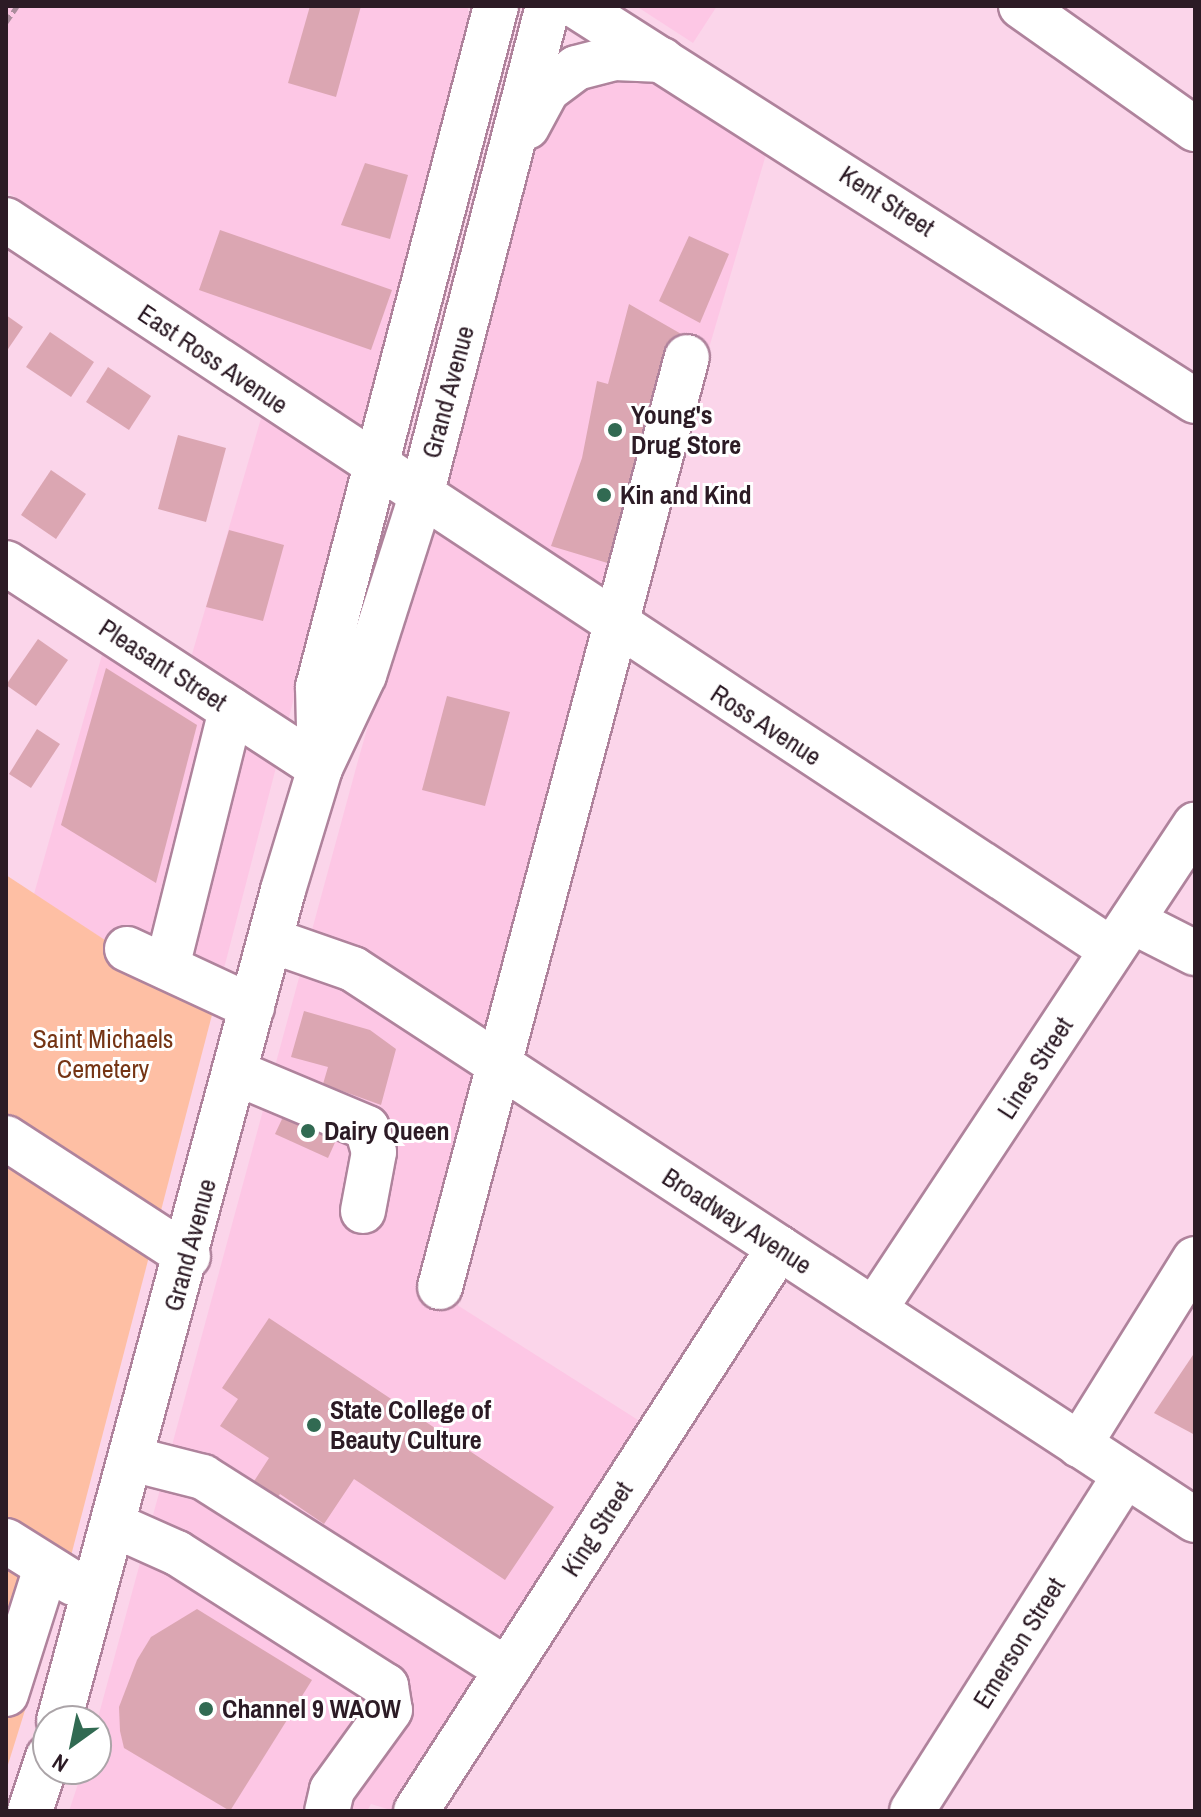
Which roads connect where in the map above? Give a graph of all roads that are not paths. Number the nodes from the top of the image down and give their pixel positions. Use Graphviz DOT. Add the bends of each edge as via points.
graph roads {
  1 [pos="496,6"];
  2 [pos="548,6"];
  3 [pos="576,6"];
  4 [pos="1021,6"];
  5 [pos="662,60"];
  6 [pos="1195,129"];
  7 [pos="508,160"];
  8 [pos="6,220"];
  9 [pos="687,357"];
  10 [pos="1195,401"];
  11 [pos="375,468"];
  12 [pos="420,499"];
  13 [pos="6,563"];
  14 [pos="615,625"];
  15 [pos="231,710"];
  16 [pos="320,768"];
  17 [pos="1195,825"];
  18 [pos="1122,936"];
  19 [pos="270,940"];
  20 [pos="127,949"];
  21 [pos="1195,953"];
  22 [pos="167,967"];
  23 [pos="252,1007"];
  24 [pos="496,1063"];
  25 [pos="234,1072"];
  26 [pos="6,1138"];
  27 [pos="363,1211"];
  28 [pos="779,1248"];
  29 [pos="188,1256"];
  30 [pos="1195,1259"];
  31 [pos="440,1287"];
  32 [pos="874,1310"];
  33 [pos="1079,1445"];
  34 [pos="132,1459"];
  35 [pos="1125,1475"];
  36 [pos="1195,1520"];
  37 [pos="114,1525"];
  38 [pos="6,1541"];
  39 [pos="46,1568"];
  40 [pos="96,1595"];
  41 [pos="507,1670"];
  42 [pos="6,1694"];
  43 [pos="64,1705"];
  44 [pos="39,1785"];
  45 [pos="30,1811"];
  46 [pos="327,1811"];
  47 [pos="416,1811"];
  48 [pos="912,1811"];
  1 -- 11 [label="street, Grand Avenue"];
  2 -- 7 [label="street, Grand Avenue"];
  3 -- 5 [label="street, Kent Street"];
  4 -- 6 [label="street"];
  5 -- 7 [label="street" via="615,58 568,73 543,96"];
  5 -- 10 [label="street, Kent Street"];
  7 -- 12 [label="street, Grand Avenue"];
  8 -- 11 [label="street, East Ross Avenue"];
  9 -- 14 [label="street"];
  11 -- 12 [label="street, East Ross Avenue"];
  11 -- 16 [label="street, Grand Avenue" via="318,687"];
  12 -- 14 [label="street, Ross Avenue"];
  12 -- 16 [label="street, Grand Avenue" via="361,684"];
  13 -- 15 [label="street, Pleasant Street"];
  14 -- 18 [label="street, Ross Avenue"];
  14 -- 24 [label="street"];
  15 -- 16 [label="street, Pleasant Street"];
  15 -- 22 [label="street"];
  16 -- 19 [label="street, Grand Avenue"];
  17 -- 18 [label="street, Lines Street"];
  18 -- 21 [label="street, Ross Avenue"];
  18 -- 32 [label="street, Lines Street"];
  19 -- 23 [label="street, Grand Avenue"];
  19 -- 24 [label="street, Broadway Avenue" via="340,962"];
  20 -- 22 [label="street"];
  22 -- 23 [label="street"];
  23 -- 25 [label="street, Grand Avenue"];
  24 -- 28 [label="street, Broadway Avenue"];
  24 -- 31 [label="street"];
  25 -- 27 [label="street" via="370,1131 374,1152"];
  25 -- 29 [label="street, Grand Avenue"];
  26 -- 29 [label="street"];
  28 -- 32 [label="street, Broadway Avenue"];
  28 -- 41 [label="street, King Street"];
  29 -- 34 [label="street, Grand Avenue"];
  30 -- 33 [label="street"];
  32 -- 33 [label="street, Broadway Avenue"];
  33 -- 35 [label="street, Broadway Avenue"];
  34 -- 37 [label="street, Grand Avenue"];
  34 -- 41 [label="street" via="203,1477"];
  35 -- 36 [label="street, Broadway Avenue"];
  35 -- 48 [label="street, Emerson Street"];
  37 -- 40 [label="street, Grand Avenue"];
  37 -- 46 [label="street" via="177,1553 386,1686 390,1710 332,1790"];
  38 -- 39 [label="street"];
  39 -- 40 [label="street"];
  39 -- 42 [label="street"];
  40 -- 43 [label="street, Grand Avenue"];
  41 -- 47 [label="street, King Street"];
  44 -- 45 [label="street"];
}
